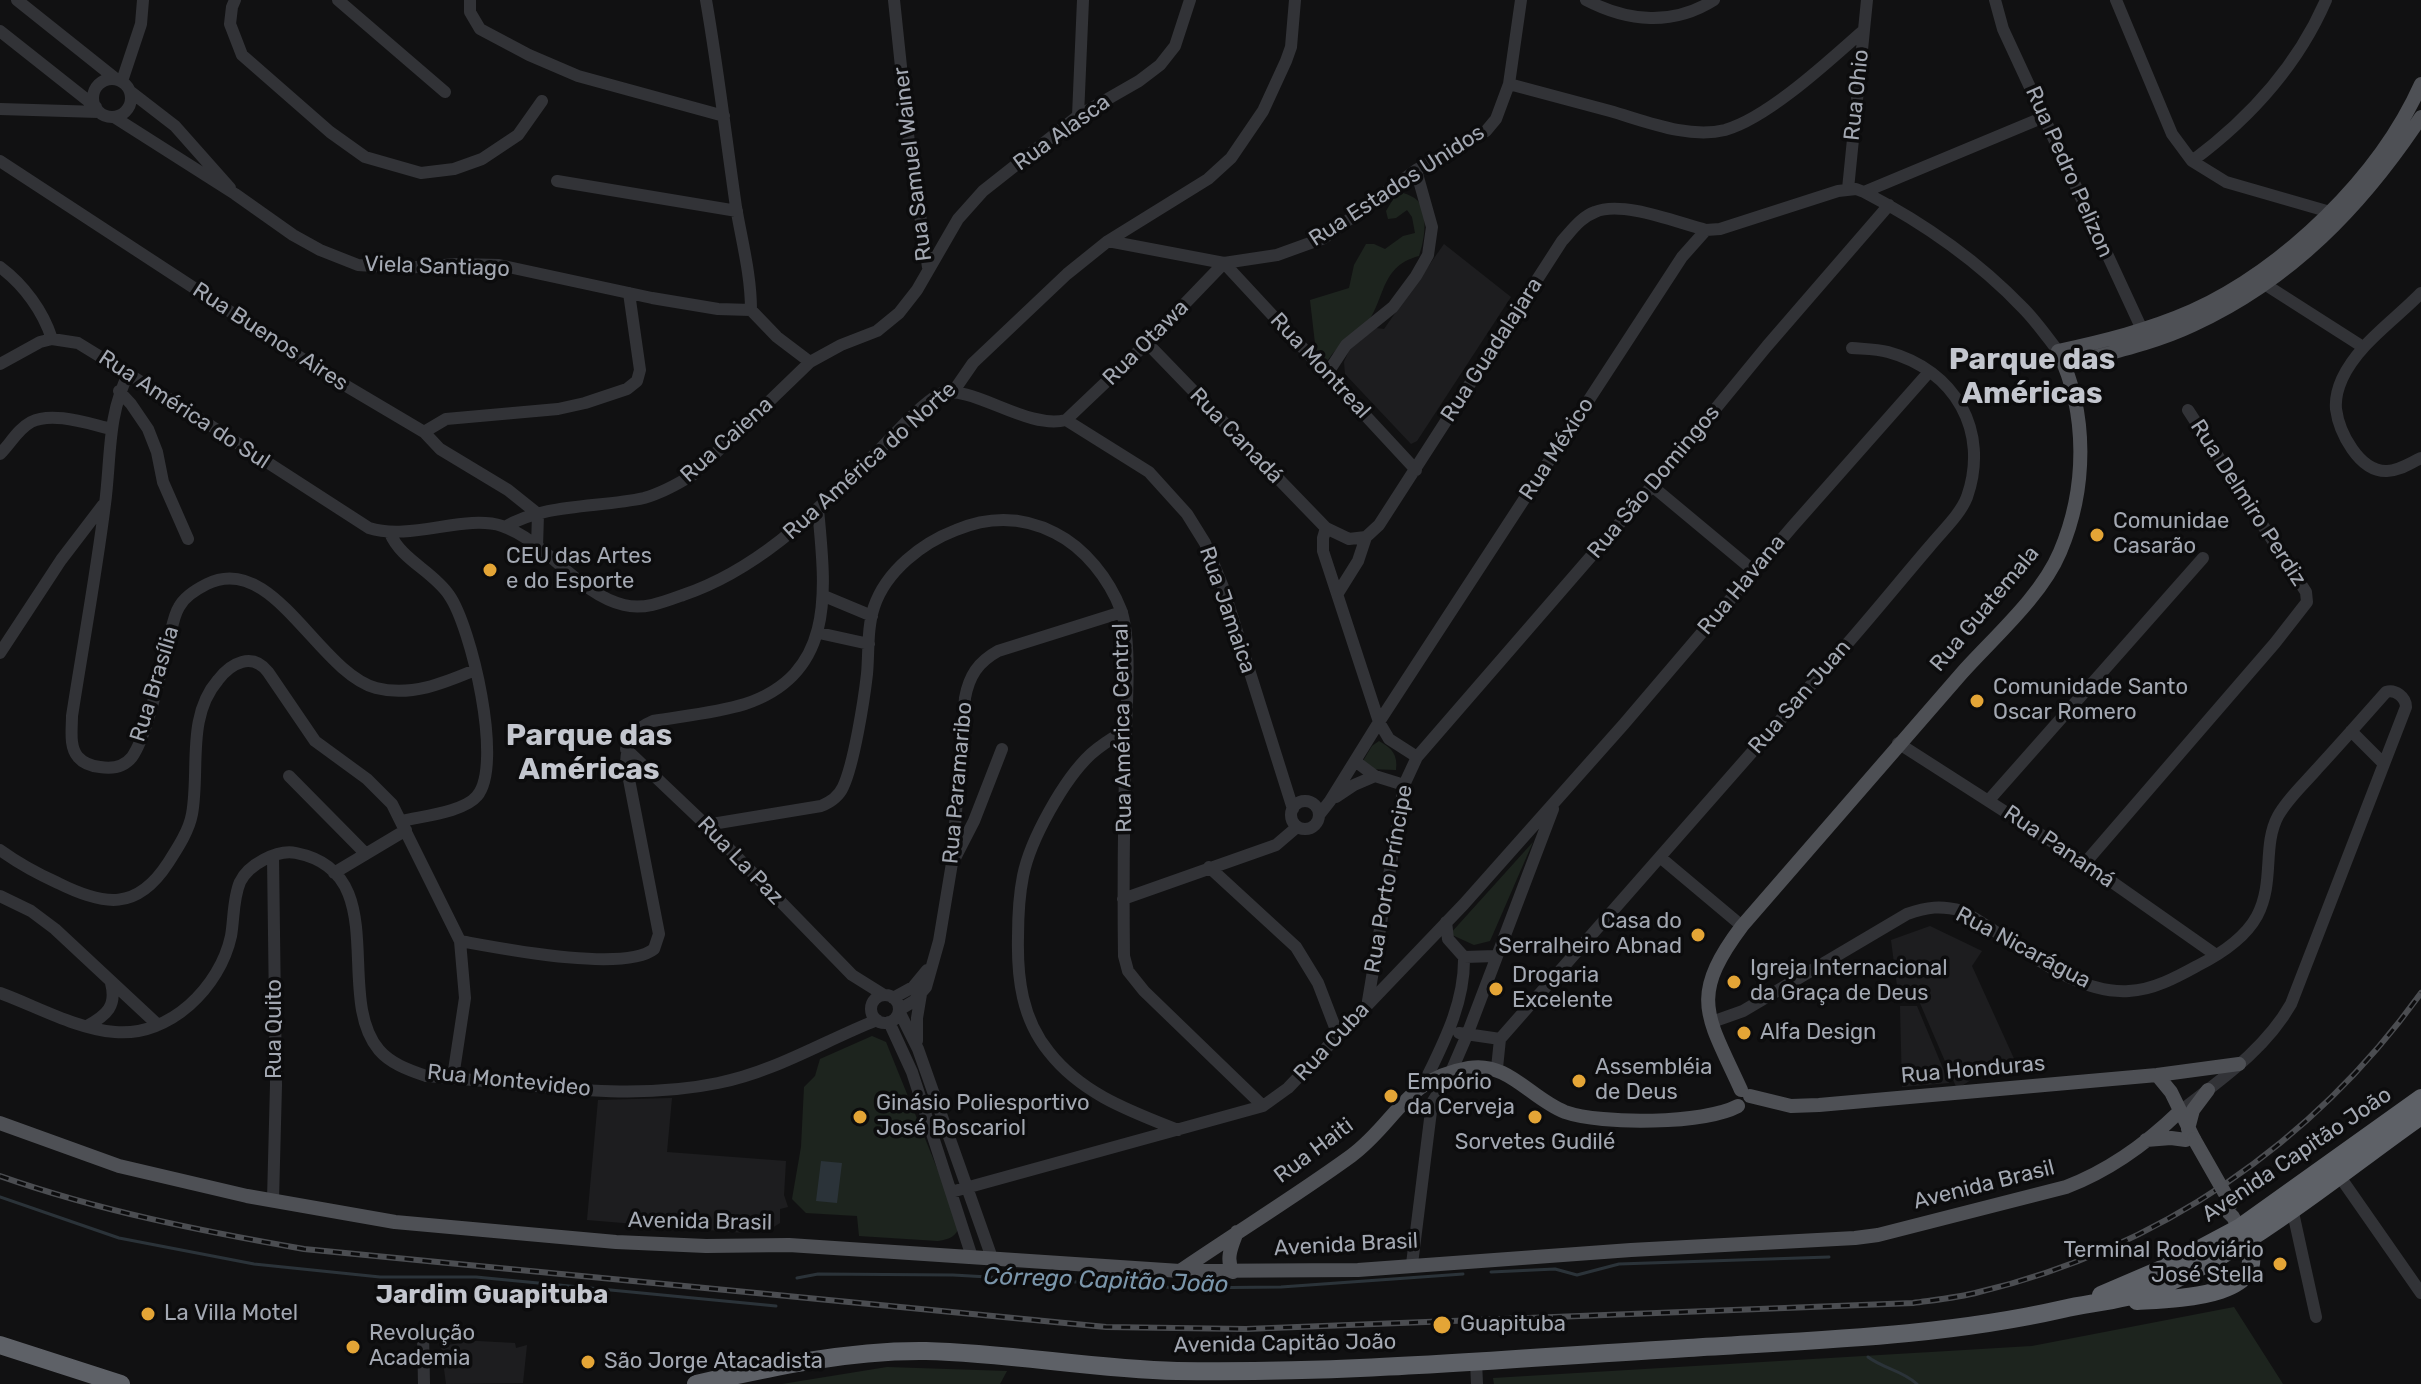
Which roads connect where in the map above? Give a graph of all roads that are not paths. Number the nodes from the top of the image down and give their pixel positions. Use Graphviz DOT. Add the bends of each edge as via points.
graph roads {
  1 [pos="17,0"];
  2 [pos="143,0"];
  3 [pos="235,0"];
  4 [pos="338,0"];
  5 [pos="470,0"];
  6 [pos="706,0"];
  7 [pos="894,0"];
  8 [pos="1083,0"];
  9 [pos="1190,0"];
  10 [pos="1295,0"];
  11 [pos="1521,0"];
  12 [pos="1586,0"];
  13 [pos="1714,0"];
  14 [pos="1867,0"];
  15 [pos="1995,0"];
  16 [pos="2116,0"];
  17 [pos="2326,0"];
  18 [pos="1864,30"];
  19 [pos="0,31"];
  20 [pos="119,80"];
  21 [pos="1509,84"];
  22 [pos="2421,84"];
  23 [pos="131,92"];
  24 [pos="445,92"];
  25 [pos="542,101"];
  26 [pos="2417,105"];
  27 [pos="0,109"];
  28 [pos="98,110"];
  29 [pos="724,116"];
  30 [pos="1078,116"];
  31 [pos="114,117"];
  32 [pos="2044,117"];
  33 [pos="2421,117"];
  34 [pos="0,161"];
  35 [pos="2192,161"];
  36 [pos="1416,170"];
  37 [pos="557,181"];
  38 [pos="1843,190"];
  39 [pos="1864,192"];
  40 [pos="235,194"];
  41 [pos="1889,205"];
  42 [pos="737,211"];
  43 [pos="2330,212"];
  44 [pos="1706,230"];
  45 [pos="1108,241"];
  46 [pos="1224,263"];
  47 [pos="0,267"];
  48 [pos="928,267"];
  49 [pos="2266,285"];
  50 [pos="629,293"];
  51 [pos="2421,293"];
  52 [pos="751,310"];
  53 [pos="2146,336"];
  54 [pos="52,339"];
  55 [pos="1147,343"];
  56 [pos="2363,347"];
  57 [pos="1852,348"];
  58 [pos="2061,358"];
  59 [pos="810,362"];
  60 [pos="0,364"];
  61 [pos="1929,372"];
  62 [pos="129,373"];
  63 [pos="1327,374"];
  64 [pos="119,391"];
  65 [pos="953,392"];
  66 [pos="2188,410"];
  67 [pos="1066,420"];
  68 [pos="112,429"];
  69 [pos="424,432"];
  70 [pos="0,454"];
  71 [pos="2421,458"];
  72 [pos="1416,470"];
  73 [pos="1652,486"];
  74 [pos="105,501"];
  75 [pos="818,509"];
  76 [pos="538,514"];
  77 [pos="505,527"];
  78 [pos="1326,528"];
  79 [pos="390,533"];
  80 [pos="1366,537"];
  81 [pos="523,538"];
  82 [pos="188,539"];
  83 [pos="537,547"];
  84 [pos="2203,558"];
  85 [pos="1754,571"];
  86 [pos="1338,593"];
  87 [pos="824,596"];
  88 [pos="1122,612"];
  89 [pos="872,616"];
  90 [pos="819,633"];
  91 [pos="869,644"];
  92 [pos="0,653"];
  93 [pos="475,670"];
  94 [pos="2392,691"];
  95 [pos="1379,722"];
  96 [pos="1126,730"];
  97 [pos="2351,731"];
  98 [pos="1898,743"];
  99 [pos="626,749"];
  100 [pos="1002,749"];
  101 [pos="1417,757"];
  102 [pos="1355,761"];
  103 [pos="2383,763"];
  104 [pos="289,776"];
  105 [pos="1375,776"];
  106 [pos="1404,785"];
  107 [pos="1286,787"];
  108 [pos="1338,787"];
  109 [pos="1556,800"];
  110 [pos="1989,800"];
  111 [pos="1330,801"];
  112 [pos="1308,802"];
  113 [pos="1293,809"];
  114 [pos="1319,815"];
  115 [pos="706,825"];
  116 [pos="404,826"];
  117 [pos="1297,827"];
  118 [pos="0,850"];
  119 [pos="366,854"];
  120 [pos="273,857"];
  121 [pos="1661,858"];
  122 [pos="952,863"];
  123 [pos="2085,863"];
  124 [pos="1209,867"];
  125 [pos="334,873"];
  126 [pos="0,896"];
  127 [pos="1123,899"];
  128 [pos="1446,922"];
  129 [pos="1742,926"];
  130 [pos="1430,938"];
  131 [pos="1448,939"];
  132 [pos="460,941"];
  133 [pos="2216,955"];
  134 [pos="1496,956"];
  135 [pos="1464,957"];
  136 [pos="933,961"];
  137 [pos="852,975"];
  138 [pos="111,983"];
  139 [pos="0,993"];
  140 [pos="921,994"];
  141 [pos="894,1003"];
  142 [pos="1368,1003"];
  143 [pos="877,1015"];
  144 [pos="1712,1022"];
  145 [pos="158,1025"];
  146 [pos="87,1026"];
  147 [pos="1449,1031"];
  148 [pos="1338,1035"];
  149 [pos="1467,1035"];
  150 [pos="1500,1039"];
  151 [pos="918,1049"];
  152 [pos="2239,1064"];
  153 [pos="1497,1068"];
  154 [pos="1451,1072"];
  155 [pos="2157,1075"];
  156 [pos="453,1077"];
  157 [pos="1425,1081"];
  158 [pos="2208,1090"];
  159 [pos="1743,1097"];
  160 [pos="2421,1098"];
  161 [pos="1263,1106"];
  162 [pos="2176,1115"];
  163 [pos="2421,1116"];
  164 [pos="0,1123"];
  165 [pos="1178,1130"];
  166 [pos="2189,1138"];
  167 [pos="2145,1140"];
  168 [pos="2338,1174"];
  169 [pos="967,1188"];
  170 [pos="951,1192"];
  171 [pos="273,1200"];
  172 [pos="2292,1208"];
  173 [pos="2235,1220"];
  174 [pos="1237,1232"];
  175 [pos="972,1257"];
  176 [pos="992,1258"];
  177 [pos="1412,1264"];
  178 [pos="1180,1271"];
  179 [pos="1233,1272"];
  180 [pos="2169,1274"];
  181 [pos="2421,1293"];
  182 [pos="2197,1294"];
  183 [pos="2110,1302"];
  184 [pos="2068,1308"];
  185 [pos="2316,1317"];
  186 [pos="423,1332"];
  187 [pos="0,1345"];
  188 [pos="0,1352"];
  189 [pos="28,1355"];
  190 [pos="1476,1361"];
  191 [pos="1142,1377"];
  192 [pos="1262,1378"];
  193 [pos="121,1384"];
  194 [pos="424,1384"];
  195 [pos="696,1384"];
  196 [pos="1477,1384"];
  1 -- 20 [label="street"];
  2 -- 20 [label="street" via="141,24"];
  3 -- 25 [label="street" via="230,24 242,55 365,157 421,173 454,169 482,159 518,135"];
  4 -- 24 [label="street"];
  5 -- 29 [label="street" via="480,29 529,55 578,76"];
  6 -- 29 [label="street"];
  7 -- 48 [label="street, Rua Samuel Wainer"];
  8 -- 30 [label="street"];
  9 -- 30 [label="street, Rua Alasca" via="1175,46 1160,65"];
  10 -- 45 [label="street, Rua América do Norte" via="1286,61 1239,149 1221,170"];
  11 -- 21 [label="street, Rua Estados Unidos"];
  12 -- 13 [label="street" via="1628,17 1673,18"];
  14 -- 18 [label="street, Rua Ohio"];
  15 -- 32 [label="street, Rua Pedro Pelizon"];
  16 -- 35 [label="street" via="2172,134"];
  17 -- 35 [label="street" via="2287,69 2258,106"];
  18 -- 21 [label="street" via="1748,121 1713,132 1664,126"];
  18 -- 38 [label="street, Rua Ohio"];
  19 -- 28 [label="street"];
  20 -- 23 [label="street"];
  20 -- 28 [label="street" via="97,87"];
  21 -- 36 [label="street, Rua Estados Unidos" via="1486,131"];
  22 -- 26 [label="main road"];
  23 -- 31 [label="street" via="127,110"];
  23 -- 40 [label="street, Viela Santiago" via="175,126"];
  26 -- 43 [label="main road"];
  27 -- 28 [label="street"];
  28 -- 31 [label="street"];
  29 -- 42 [label="street"];
  30 -- 48 [label="street, Rua Alasca" via="983,191"];
  31 -- 40 [label="street, Viela Santiago"];
  32 -- 39 [label="street"];
  32 -- 53 [label="street, Rua Pedro Pelizon"];
  33 -- 49 [label="main road" via="2378,178 2298,260"];
  34 -- 69 [label="street, Rua Buenos Aires" via="321,371"];
  35 -- 43 [label="street" via="2226,182"];
  36 -- 46 [label="street, Rua Estados Unidos" via="1324,238 1277,255"];
  36 -- 63 [label="street" via="1432,227 1428,255 1393,307 1346,345"];
  37 -- 42 [label="street"];
  38 -- 39 [label="street, Rua Guatemala"];
  38 -- 44 [label="street" via="1736,226"];
  39 -- 41 [label="street, Rua Guatemala"];
  40 -- 50 [label="street, Viela Santiago" via="293,235 358,265 499,265"];
  41 -- 58 [label="street, Rua Guatemala" via="1991,277 2026,310"];
  41 -- 73 [label="street, Rua São Domingos"];
  42 -- 52 [label="street"];
  43 -- 53 [label="main road" via="2237,287"];
  44 -- 72 [label="street, Rua Guadalajara" via="1621,209 1594,212 1578,223"];
  44 -- 95 [label="street, Rua México" via="1682,257"];
  45 -- 46 [label="street, Rua Estados Unidos"];
  45 -- 65 [label="street, Rua América do Norte" via="1024,313 973,363"];
  46 -- 55 [label="street, Rua Otawa"];
  46 -- 63 [label="street, Rua Montreal"];
  47 -- 54 [label="street" via="29,296"];
  48 -- 59 [label="street, Rua Samuel Wainer" via="908,303 889,322"];
  49 -- 53 [label="main road" via="2192,326"];
  49 -- 56 [label="street"];
  50 -- 52 [label="street, Viela Santiago"];
  50 -- 69 [label="street" via="640,370 627,389 558,409 446,419"];
  51 -- 56 [label="street"];
  52 -- 59 [label="street"];
  53 -- 58 [label="main road"];
  54 -- 60 [label="street"];
  54 -- 62 [label="street, Rua América do Sul" via="78,343"];
  55 -- 67 [label="street, Rua Otawa"];
  55 -- 78 [label="street, Rua Canadá"];
  56 -- 71 [label="street" via="2337,391 2340,428 2356,453 2376,469 2396,470"];
  57 -- 61 [label="street, Rua San Juan" via="1899,355"];
  58 -- 98 [label="main road, Rua Guatemala" via="2076,403 2081,441 2075,504 2060,553 2011,620"];
  59 -- 76 [label="street, Rua Caiena" via="716,454 672,488 645,498"];
  61 -- 85 [label="street, Rua Havana"];
  61 -- 121 [label="street, Rua San Juan" via="1952,391 1973,432 1975,456 1966,501"];
  62 -- 64 [label="street, Rua Brasília"];
  62 -- 79 [label="street, Rua América do Sul" via="356,522"];
  63 -- 72 [label="street, Rua Montreal"];
  64 -- 68 [label="street, Rua Brasília"];
  64 -- 82 [label="street" via="148,429 163,482"];
  65 -- 67 [label="street, Rua Jamaica" via="1025,416"];
  65 -- 75 [label="street, Rua América do Norte" via="932,399"];
  66 -- 123 [label="street, Rua Delmiro Perdiz" via="2308,597 2275,643"];
  67 -- 107 [label="street, Rua Jamaica" via="1149,472 1205,543"];
  68 -- 70 [label="street" via="42,419 31,422"];
  68 -- 74 [label="street, Rua Brasília"];
  69 -- 76 [label="street, Rua Buenos Aires" via="440,449"];
  72 -- 80 [label="street, Rua Guadalajara"];
  73 -- 85 [label="street"];
  73 -- 101 [label="street, Rua São Domingos"];
  74 -- 92 [label="street"];
  74 -- 93 [label="street, Rua Brasília" via="72,716 75,753 90,765 119,767 132,757 179,607 197,590 224,578 239,577 272,597 340,667 364,683 414,691"];
  75 -- 83 [label="street, Rua América do Norte" via="738,571 649,606 612,602"];
  75 -- 87 [label="street"];
  76 -- 77 [label="street, Rua Caiena"];
  76 -- 81 [label="street"];
  76 -- 83 [label="street"];
  77 -- 79 [label="street, Rua América do Norte" via="485,523"];
  77 -- 81 [label="street, Rua América do Norte"];
  78 -- 80 [label="street" via="1349,539"];
  78 -- 86 [label="street" via="1323,551"];
  79 -- 93 [label="street" via="394,543 449,594"];
  80 -- 86 [label="street, Rua Guadalajara"];
  81 -- 83 [label="street, Rua América do Norte"];
  84 -- 110 [label="street"];
  85 -- 109 [label="street, Rua Havana"];
  86 -- 95 [label="street"];
  87 -- 89 [label="street"];
  87 -- 90 [label="street"];
  88 -- 89 [label="street, Rua América Central" via="1074,544 1037,524 1000,519 958,529 925,545 881,591"];
  88 -- 96 [label="street, Rua América Central"];
  88 -- 122 [label="street, Rua Paramaribo" via="998,651 976,668 965,698"];
  89 -- 91 [label="street, Rua América Central"];
  90 -- 91 [label="street"];
  90 -- 99 [label="street" via="800,666 772,692 745,704 653,721 639,727"];
  91 -- 115 [label="street, Rua América Central" via="849,768 836,797 821,806"];
  93 -- 116 [label="street" via="488,731 481,791 462,807"];
  94 -- 97 [label="street, Rua Nicarágua"];
  94 -- 103 [label="street, Avenida Brasil" via="2406,707"];
  95 -- 101 [label="street" via="1389,739"];
  95 -- 102 [label="street, Rua México"];
  96 -- 127 [label="street, Rua América Central"];
  96 -- 165 [label="street" via="1078,769 1030,851 1022,876 1017,964 1032,1025 1071,1076 1134,1113"];
  97 -- 103 [label="street"];
  97 -- 133 [label="street, Rua Nicarágua" via="2285,805 2272,834 2269,887 2256,920"];
  98 -- 110 [label="street, Rua Panamá"];
  98 -- 129 [label="main road, Rua Guatemala"];
  99 -- 115 [label="street, Rua La Paz"];
  99 -- 132 [label="street" via="659,934 654,949 630,958 577,958"];
  100 -- 122 [label="street"];
  101 -- 106 [label="street, Rua Porto Príncipe"];
  102 -- 105 [label="street"];
  102 -- 108 [label="street, Rua México"];
  103 -- 152 [label="street, Avenida Brasil" via="2291,1004 2278,1026"];
  104 -- 119 [label="street"];
  105 -- 106 [label="street"];
  105 -- 111 [label="street"];
  106 -- 142 [label="street, Rua Porto Príncipe"];
  107 -- 112 [label="street"];
  107 -- 113 [label="street, Rua Jamaica"];
  108 -- 111 [label="street, Rua México"];
  108 -- 112 [label="street, Rua México"];
  109 -- 128 [label="street, Rua Havana"];
  109 -- 134 [label="street, Rua Havana"];
  110 -- 123 [label="street, Rua Panamá"];
  111 -- 114 [label="street, Rua México"];
  112 -- 113 [label="street"];
  112 -- 114 [label="street"];
  113 -- 117 [label="street"];
  114 -- 117 [label="street" via="1312,827"];
  115 -- 137 [label="street, Rua La Paz"];
  116 -- 118 [label="street" via="380,790 315,741 268,672 251,661 231,666 207,696 198,724 191,818 164,870 144,891 124,899 92,899"];
  116 -- 119 [label="street"];
  116 -- 132 [label="street"];
  117 -- 124 [label="street" via="1276,845"];
  119 -- 125 [label="street"];
  120 -- 125 [label="street" via="292,852"];
  120 -- 145 [label="street" via="249,870 240,882 222,965 190,1006"];
  120 -- 171 [label="street, Rua Quito"];
  121 -- 129 [label="street"];
  121 -- 150 [label="street, Rua San Juan"];
  122 -- 136 [label="street, Rua Paramaribo"];
  123 -- 133 [label="street, Rua Panamá"];
  124 -- 127 [label="street"];
  124 -- 148 [label="street" via="1296,947 1313,973"];
  125 -- 156 [label="street, Rua Montevideo" via="353,908 363,1021 370,1038 404,1068"];
  126 -- 138 [label="street" via="49,924"];
  127 -- 161 [label="street, Rua América Central" via="1124,956 1134,980"];
  128 -- 130 [label="street, Rua Cuba"];
  128 -- 131 [label="street"];
  129 -- 144 [label="main road, Rua Guatemala" via="1712,972 1707,1000"];
  130 -- 131 [label="street"];
  130 -- 142 [label="street, Rua Cuba"];
  131 -- 135 [label="street"];
  132 -- 156 [label="street" via="465,998"];
  133 -- 144 [label="street, Rua Nicarágua" via="2158,985 2106,991 2066,976 1962,911 1929,907 1907,914 1743,1011"];
  134 -- 135 [label="street"];
  134 -- 149 [label="street, Rua Havana"];
  135 -- 147 [label="street" via="1464,984"];
  136 -- 140 [label="street, Rua Paramaribo"];
  136 -- 141 [label="street, Rua Paramaribo"];
  137 -- 141 [label="street, Rua La Paz"];
  137 -- 143 [label="street, Rua La Paz"];
  138 -- 145 [label="street"];
  138 -- 146 [label="street" via="114,997 108,1009"];
  139 -- 146 [label="street"];
  140 -- 141 [label="street"];
  140 -- 151 [label="street, Rua Paramaribo"];
  141 -- 143 [label="street" via="896,1018"];
  141 -- 143 [label="street" via="875,999"];
  141 -- 151 [label="street"];
  142 -- 148 [label="street, Rua Cuba"];
  143 -- 156 [label="street, Rua Montevideo" via="759,1072 718,1084 591,1090"];
  143 -- 170 [label="street, Rua La Paz" via="912,1072"];
  144 -- 159 [label="main road, Rua Guatemala"];
  145 -- 146 [label="street" via="114,1032"];
  147 -- 149 [label="street"];
  147 -- 157 [label="street"];
  148 -- 161 [label="street, Rua Cuba" via="1302,1076"];
  149 -- 150 [label="street"];
  149 -- 154 [label="street, Rua Havana"];
  150 -- 153 [label="street"];
  151 -- 169 [label="street"];
  152 -- 155 [label="main road, Rua Honduras"];
  152 -- 158 [label="street, Avenida Brasil"];
  153 -- 154 [label="main road"];
  153 -- 159 [label="main road" via="1548,1104 1588,1117 1708,1117"];
  154 -- 157 [label="main road, Rua Haiti"];
  154 -- 177 [label="street, Rua Havana" via="1432,1103"];
  155 -- 159 [label="main road, Rua Honduras" via="1819,1105"];
  155 -- 162 [label="main road" via="2171,1092"];
  157 -- 174 [label="main road, Rua Haiti" via="1356,1152"];
  158 -- 162 [label="street, Avenida Brasil"];
  158 -- 166 [label="main road" via="2193,1110"];
  160 -- 173 [label="highway, Avenida Capitão João"];
  161 -- 165 [label="street"];
  162 -- 166 [label="main road"];
  162 -- 167 [label="main road, Avenida Brasil"];
  163 -- 168 [label="highway, Avenida Capitão João"];
  164 -- 171 [label="main road, Avenida Brasil" via="119,1166"];
  165 -- 169 [label="street"];
  166 -- 167 [label="main road"];
  166 -- 173 [label="main road"];
  167 -- 177 [label="main road, Avenida Brasil" via="2105,1170 2066,1187 1878,1235"];
  168 -- 172 [label="highway, Avenida Capitão João"];
  168 -- 181 [label="street"];
  169 -- 170 [label="street"];
  169 -- 176 [label="street"];
  170 -- 175 [label="street, Rua La Paz"];
  171 -- 175 [label="main road, Avenida Brasil" via="395,1222 616,1242 789,1245"];
  172 -- 173 [label="highway, Avenida Capitão João"];
  172 -- 185 [label="street"];
  173 -- 180 [label="highway, Avenida Capitão João"];
  173 -- 182 [label="highway" via="2252,1260 2246,1276 2231,1287"];
  174 -- 178 [label="main road, Rua Haiti"];
  174 -- 179 [label="main road" via="1229,1255"];
  175 -- 176 [label="main road, Avenida Brasil"];
  176 -- 178 [label="main road, Avenida Brasil"];
  177 -- 179 [label="main road, Avenida Brasil"];
  178 -- 179 [label="main road, Avenida Brasil"];
  180 -- 182 [label="highway" via="2178,1286"];
  180 -- 183 [label="highway, Avenida Capitão João"];
  180 -- 184 [label="highway, Avenida Capitão João"];
  182 -- 183 [label="highway"];
  183 -- 184 [label="highway, Avenida Capitão João"];
  184 -- 190 [label="highway, Avenida Capitão João" via="1963,1328"];
  186 -- 194 [label="street"];
  187 -- 189 [label="highway"];
  188 -- 189 [label="highway"];
  189 -- 193 [label="highway"];
  190 -- 192 [label="highway, Avenida Capitão João"];
  190 -- 196 [label="street"];
  191 -- 192 [label="highway, Avenida Capitão João"];
  191 -- 195 [label="highway, Avenida Capitão João" via="995,1355 909,1352 805,1361"];
}
